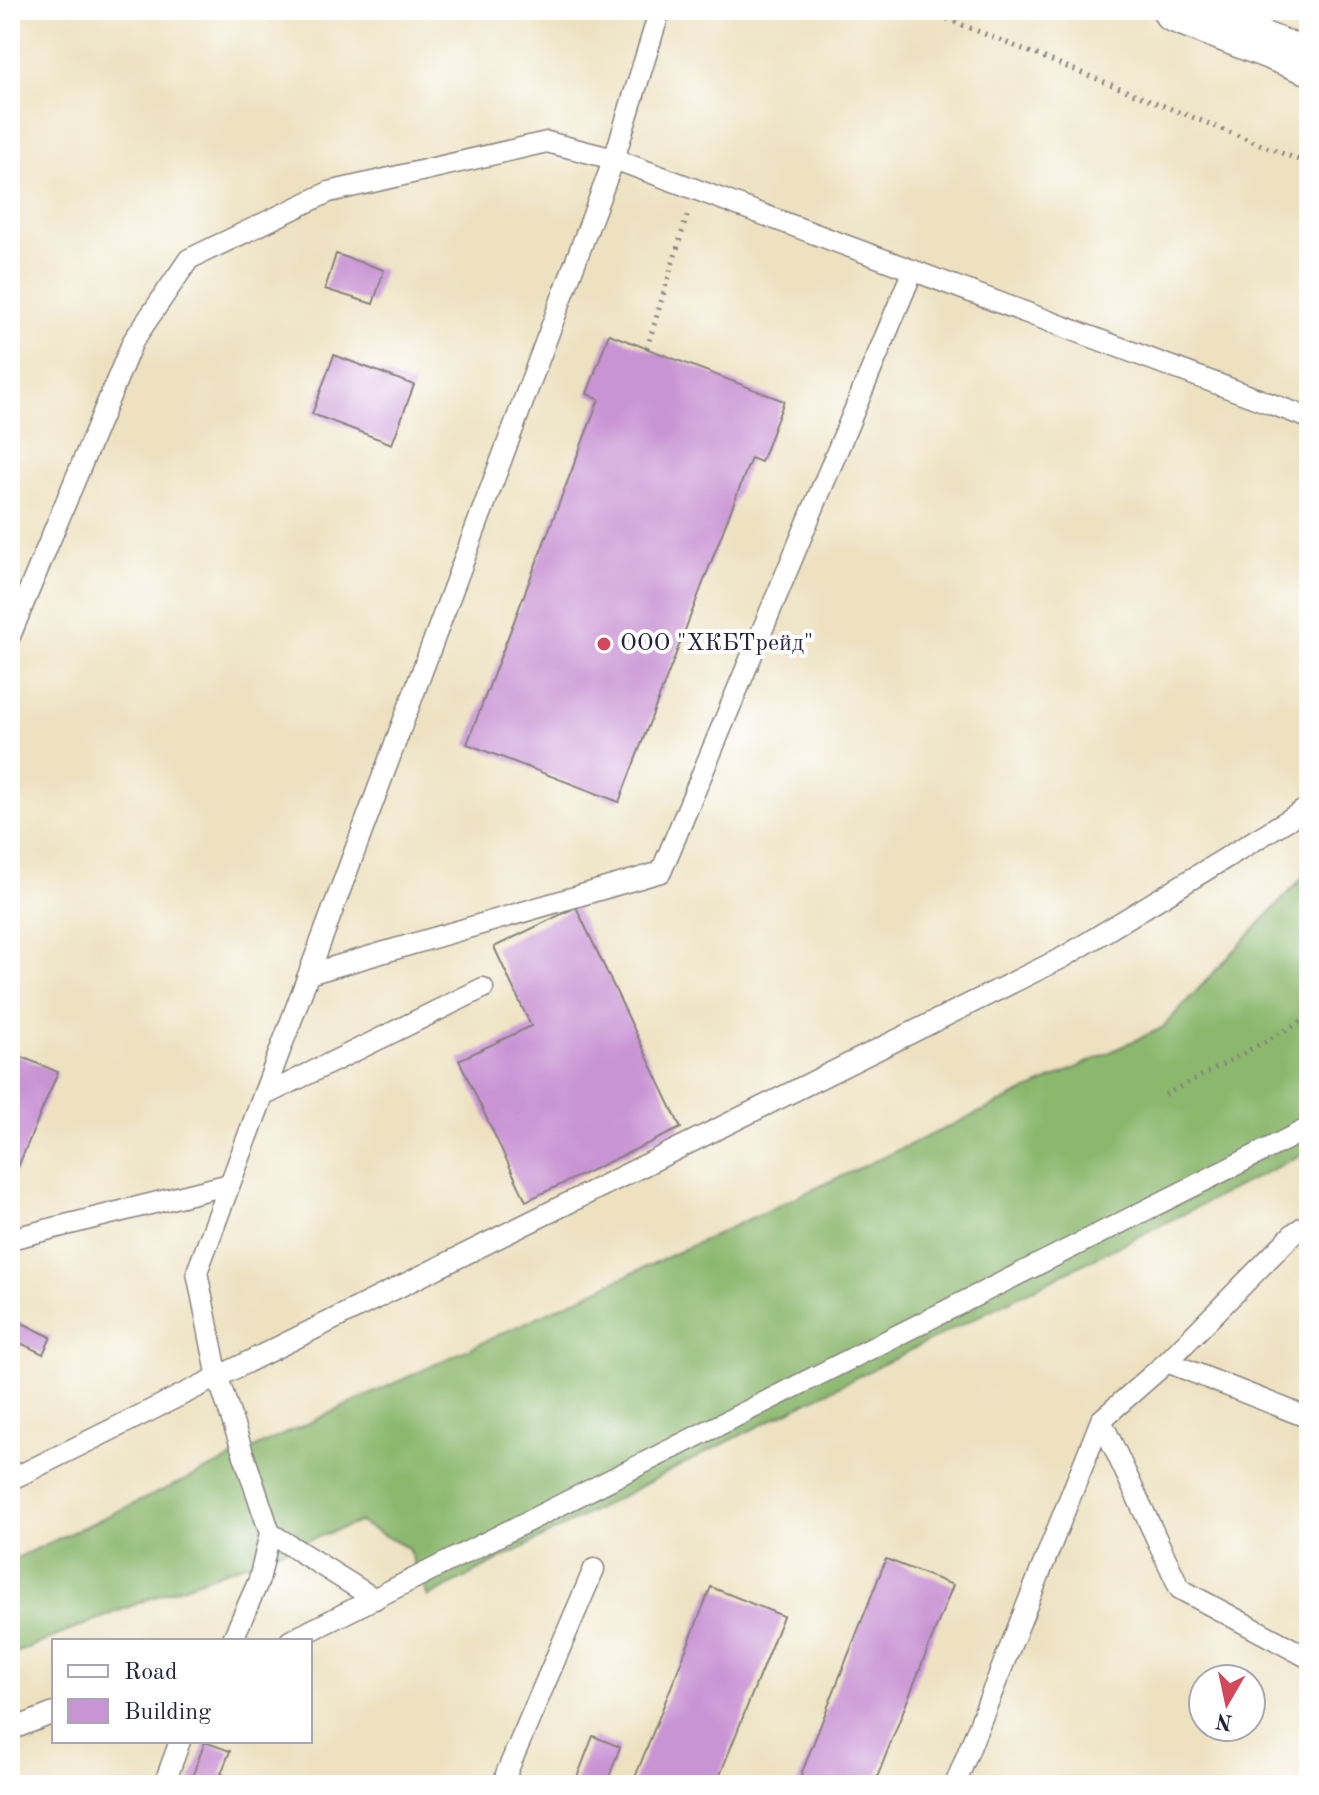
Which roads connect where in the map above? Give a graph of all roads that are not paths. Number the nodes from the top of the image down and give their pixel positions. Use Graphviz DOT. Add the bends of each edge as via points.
graph roads {
  1 [pos="660,10"];
  2 [pos="1175,10"];
  3 [pos="1309,62"];
  4 [pos="614,159"];
  5 [pos="913,270"];
  6 [pos="1309,418"];
  7 [pos="10,636"];
  8 [pos="1309,807"];
  9 [pos="309,974"];
  10 [pos="483,988"];
  11 [pos="263,1096"];
  12 [pos="1309,1128"];
  13 [pos="230,1184"];
  14 [pos="1304,1232"];
  15 [pos="10,1239"];
  16 [pos="1167,1362"];
  17 [pos="218,1378"];
  18 [pos="1309,1418"];
  19 [pos="1101,1420"];
  20 [pos="10,1480"];
  21 [pos="270,1533"];
  22 [pos="594,1569"];
  23 [pos="375,1599"];
  24 [pos="233,1639"];
  25 [pos="294,1639"];
  26 [pos="1309,1658"];
  27 [pos="52,1714"];
  28 [pos="10,1730"];
  29 [pos="179,1743"];
  30 [pos="164,1785"];
  31 [pos="511,1785"];
  32 [pos="955,1785"];
  1 -- 4 [label="lane"];
  2 -- 3 [label="street"];
  4 -- 5 [label="lane"];
  4 -- 7 [label="lane" via="547,142 329,192 189,259 133,341"];
  4 -- 9 [label="lane"];
  5 -- 6 [label="lane"];
  5 -- 9 [label="lane" via="661,872"];
  8 -- 17 [label="lane" via="1064,957"];
  9 -- 11 [label="lane"];
  10 -- 11 [label="lane"];
  11 -- 13 [label="lane"];
  12 -- 23 [label="lane"];
  13 -- 15 [label="lane"];
  13 -- 17 [label="lane" via="197,1272"];
  14 -- 16 [label="lane"];
  16 -- 18 [label="lane"];
  16 -- 19 [label="lane"];
  17 -- 20 [label="lane"];
  17 -- 21 [label="lane"];
  19 -- 26 [label="lane" via="1180,1589"];
  19 -- 32 [label="lane"];
  21 -- 23 [label="lane"];
  21 -- 24 [label="lane" via="259,1580"];
  22 -- 31 [label="lane" via="506,1774"];
  23 -- 25 [label="lane"];
  27 -- 28 [label="lane"];
  29 -- 30 [label="lane"];
}
